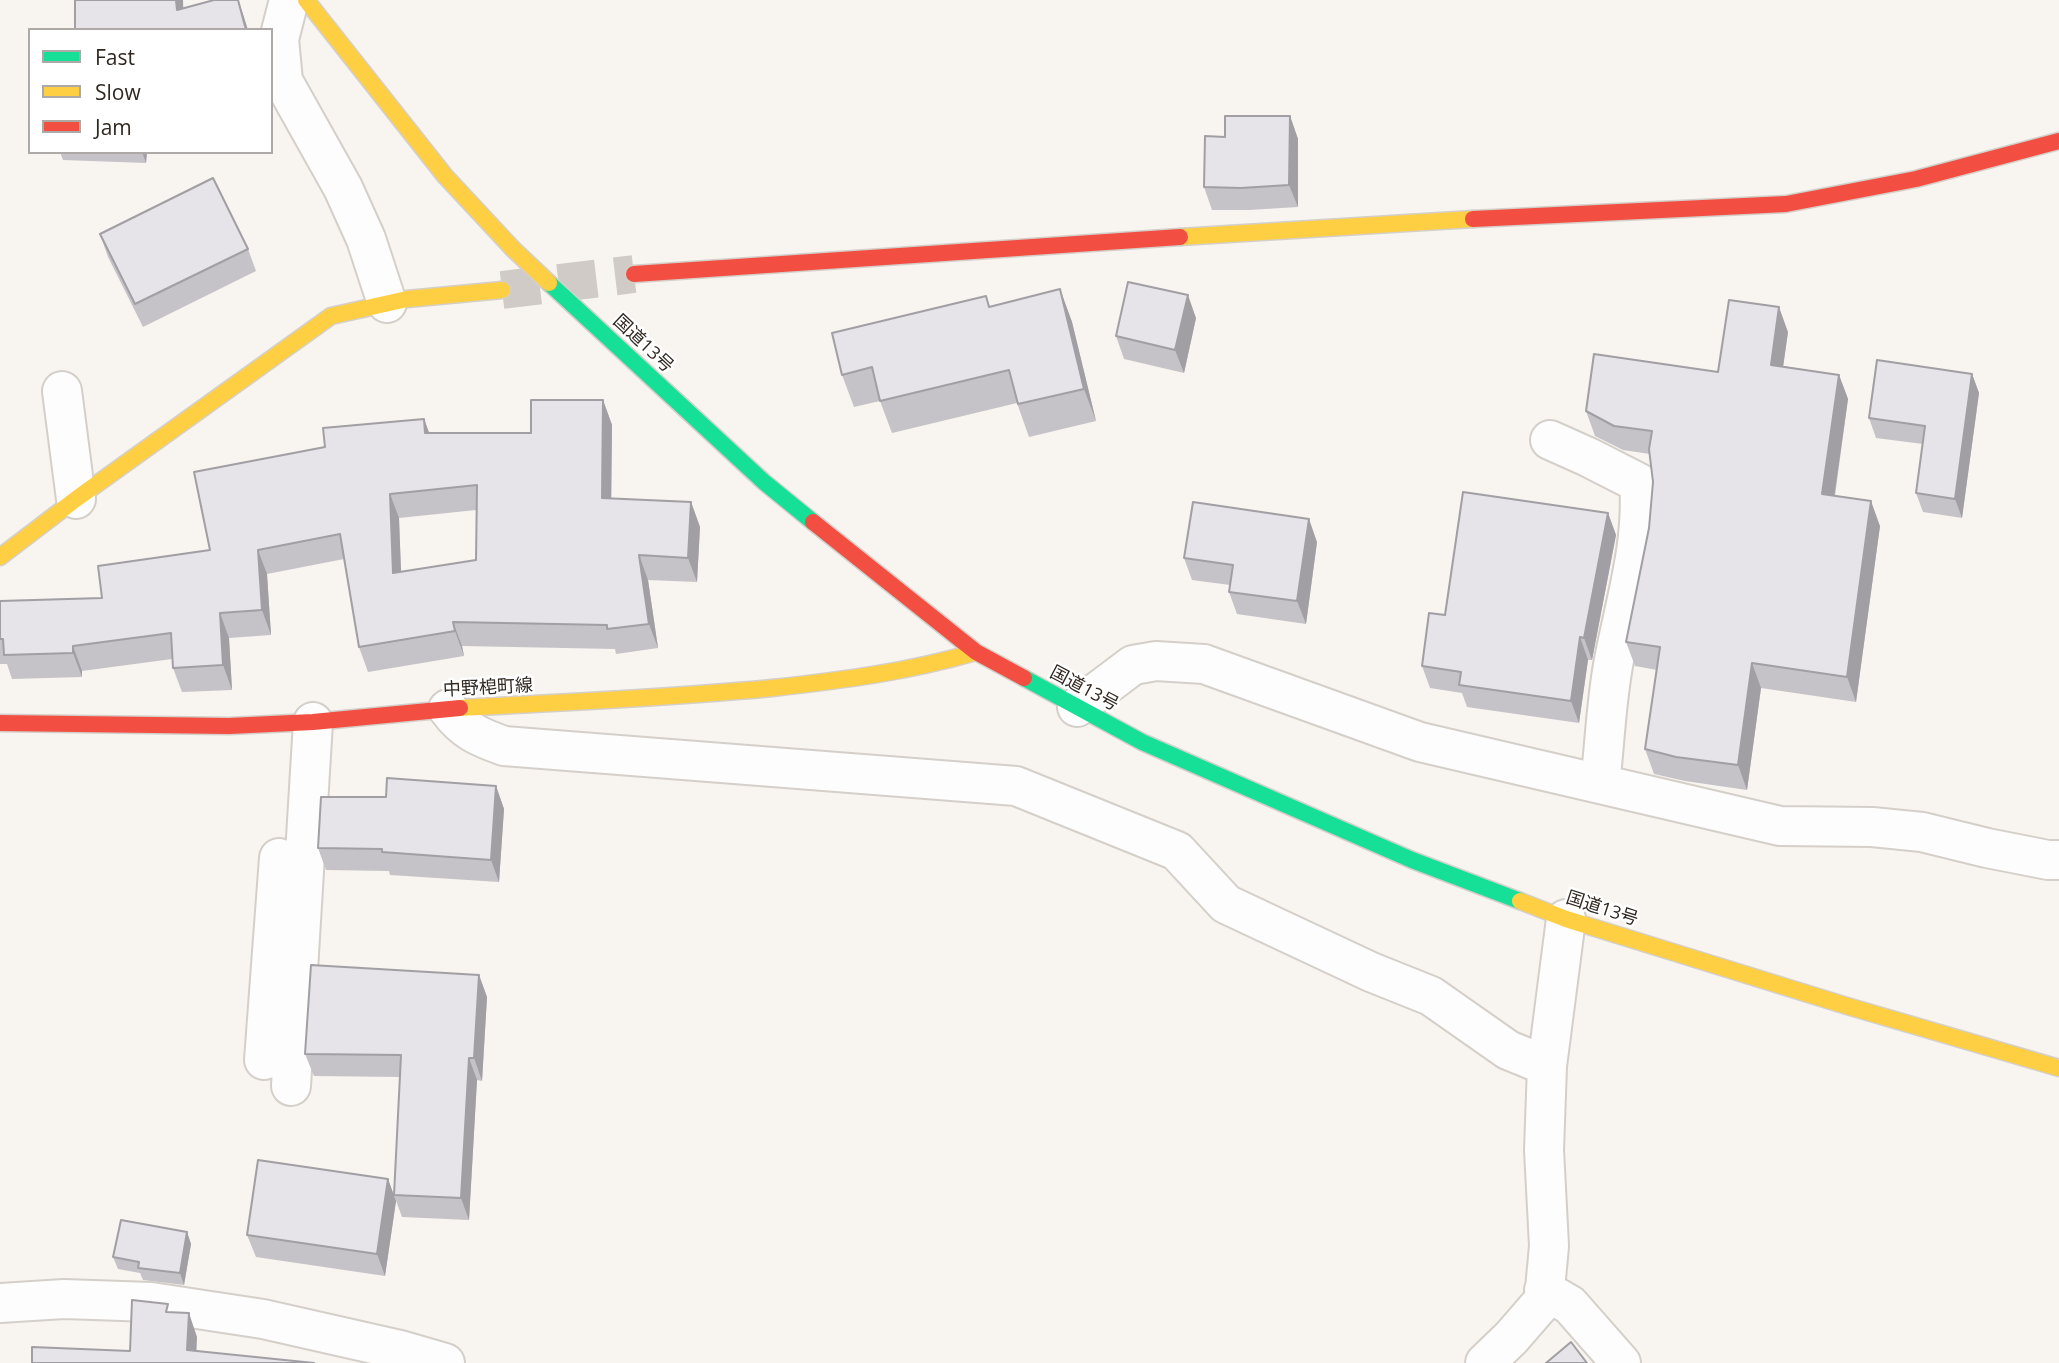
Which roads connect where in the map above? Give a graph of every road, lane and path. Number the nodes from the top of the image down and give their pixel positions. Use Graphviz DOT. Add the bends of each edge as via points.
graph roads {
  1 [pos="289,0"];
  2 [pos="306,0"];
  3 [pos="2059,141"];
  4 [pos="634,274"];
  5 [pos="502,290"];
  6 [pos="387,303"];
  7 [pos="62,391"];
  8 [pos="1550,440"];
  9 [pos="76,499"];
  10 [pos="0,557"];
  11 [pos="976,652"];
  12 [pos="1077,706"];
  13 [pos="448,709"];
  14 [pos="301,722"];
  15 [pos="0,723"];
  16 [pos="1601,784"];
  17 [pos="2059,860"];
  18 [pos="1566,919"];
  19 [pos="264,1060"];
  20 [pos="1547,1066"];
  21 [pos="2059,1068"];
  22 [pos="292,1086"];
  23 [pos="1544,1290"];
  24 [pos="0,1303"];
  25 [pos="445,1363"];
  26 [pos="1485,1363"];
  27 [pos="1621,1363"];
  1 -- 6 [label="street" via="279,39 284,81 343,188"];
  2 -- 11 [label="main road, 国道13号" via="445,176 513,249 764,482"];
  3 -- 4 [label="main road" via="1916,179 1786,204 1359,225"];
  5 -- 6 [label="main road"];
  6 -- 9 [label="main road" via="331,316"];
  7 -- 9 [label="street"];
  8 -- 16 [label="street" via="1639,484 1641,509 1613,663"];
  9 -- 10 [label="main road"];
  11 -- 12 [label="main road, 国道13号"];
  11 -- 13 [label="main road, 中野梍町線" via="865,678 710,694"];
  12 -- 16 [label="street" via="1133,665 1204,664 1420,742"];
  12 -- 18 [label="main road, 国道13号" via="1142,743 1412,860"];
  13 -- 14 [label="main road, 中野梍町線"];
  13 -- 20 [label="street" via="459,724 504,746 1016,786 1177,851 1226,904 1431,996 1508,1050"];
  14 -- 15 [label="main road, 中野梍町線" via="229,726"];
  14 -- 19 [label="street"];
  14 -- 22 [label="street"];
  16 -- 17 [label="street" via="1780,827 1922,832"];
  18 -- 20 [label="street"];
  18 -- 21 [label="main road, 国道13号"];
  20 -- 23 [label="street" via="1544,1150 1549,1247"];
  23 -- 26 [label="street" via="1544,1300"];
  23 -- 27 [label="street" via="1570,1305"];
  24 -- 25 [label="street" via="64,1299 150,1302 263,1319"];
}
